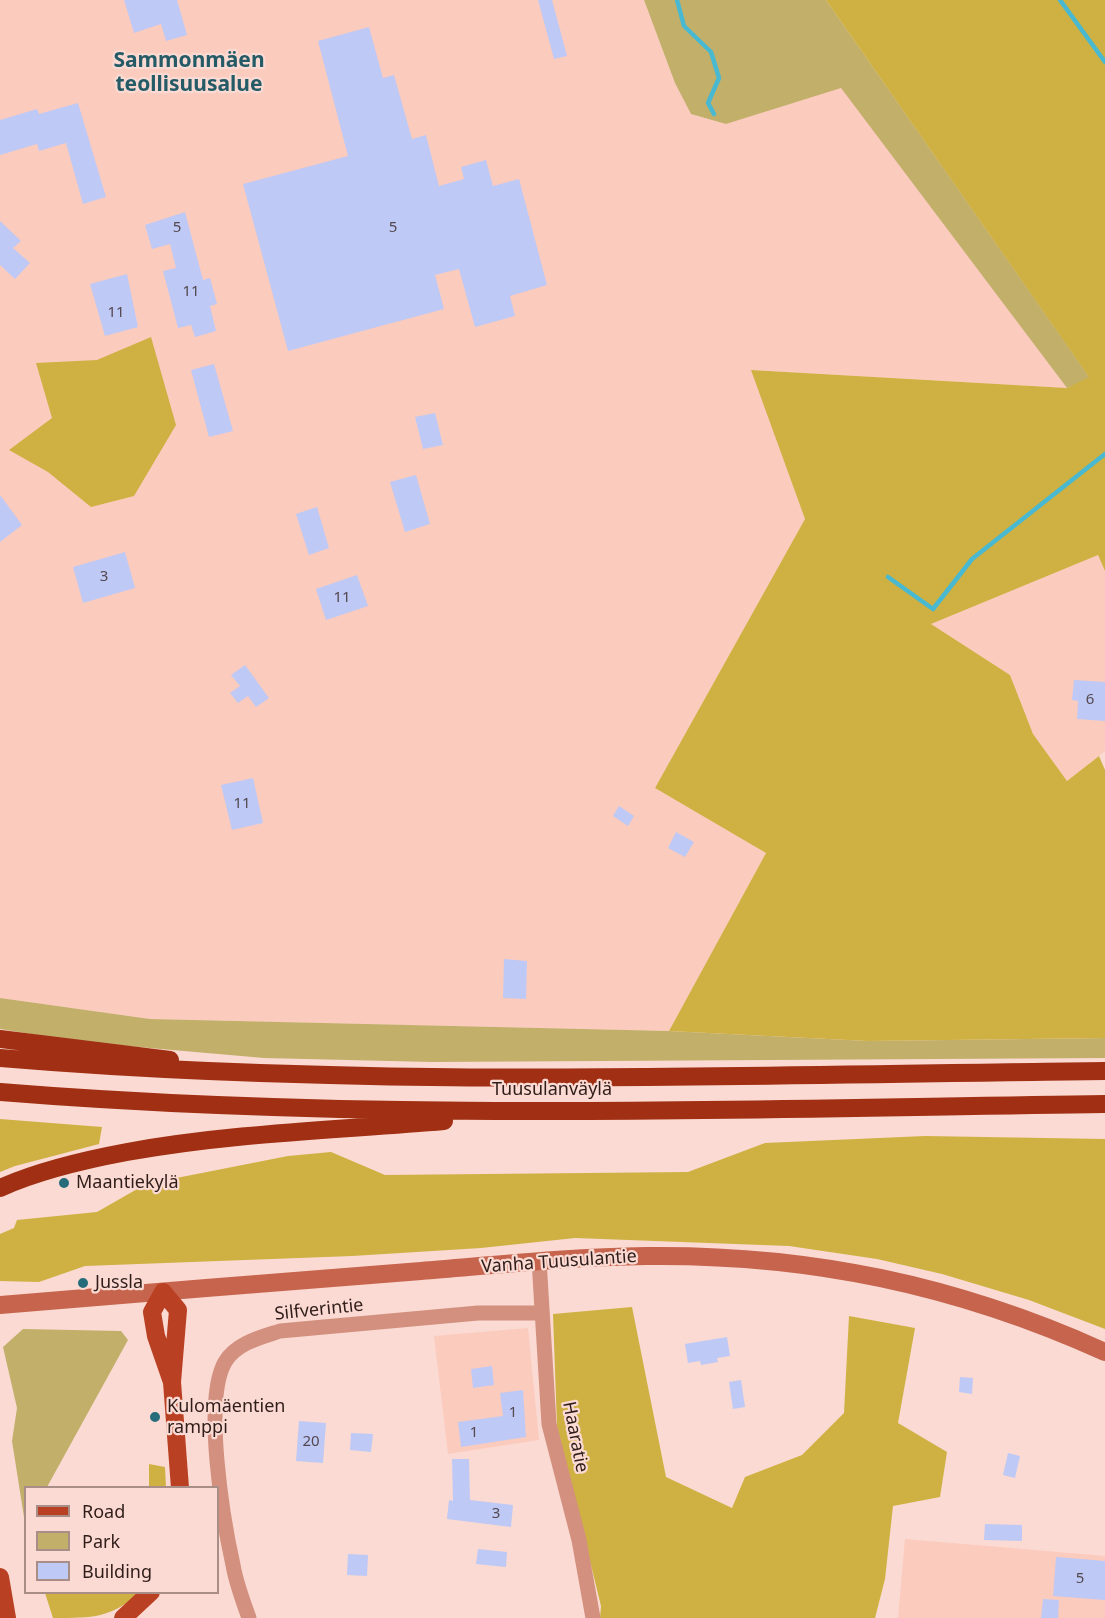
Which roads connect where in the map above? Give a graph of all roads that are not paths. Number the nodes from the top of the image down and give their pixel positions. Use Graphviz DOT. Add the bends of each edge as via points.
graph roads {
  1 [pos="0,1039"];
  2 [pos="0,1058"];
  3 [pos="1105,1071"];
  4 [pos="239,1073"];
  5 [pos="0,1092"];
  6 [pos="1105,1104"];
  7 [pos="549,1111"];
  8 [pos="0,1188"];
  9 [pos="539,1260"];
  10 [pos="163,1292"];
  11 [pos="0,1305"];
  12 [pos="542,1313"];
  13 [pos="1105,1352"];
  14 [pos="180,1486"];
  15 [pos="0,1577"];
  16 [pos="150,1594"];
  17 [pos="8,1618"];
  18 [pos="123,1618"];
  19 [pos="249,1618"];
  20 [pos="593,1618"];
  1 -- 4 [label="highway" via="144,1055"];
  2 -- 4 [label="highway, Tuusulanväylä"];
  3 -- 4 [label="highway, Tuusulanväylä" via="445,1078"];
  5 -- 7 [label="highway, Tuusulanväylä" via="235,1107"];
  6 -- 7 [label="highway, Tuusulanväylä"];
  7 -- 8 [label="highway" via="199,1140 83,1160"];
  9 -- 10 [label="main road, Vanha Tuusulantie"];
  9 -- 12 [label="street, Haaratie"];
  9 -- 13 [label="main road, Vanha Tuusulantie" via="699,1257 799,1264 867,1274 935,1289 1046,1325"];
  10 -- 11 [label="main road, Vanha Tuusulantie"];
  10 -- 14 [label="main road" via="152,1312 172,1382"];
  12 -- 19 [label="street, Silfverintie" via="478,1313 280,1332 253,1339 226,1360 215,1391 216,1442 233,1567"];
  12 -- 20 [label="street, Haaratie" via="549,1424 579,1540"];
  15 -- 17 [label="main road"];
  16 -- 18 [label="main road"];
}
